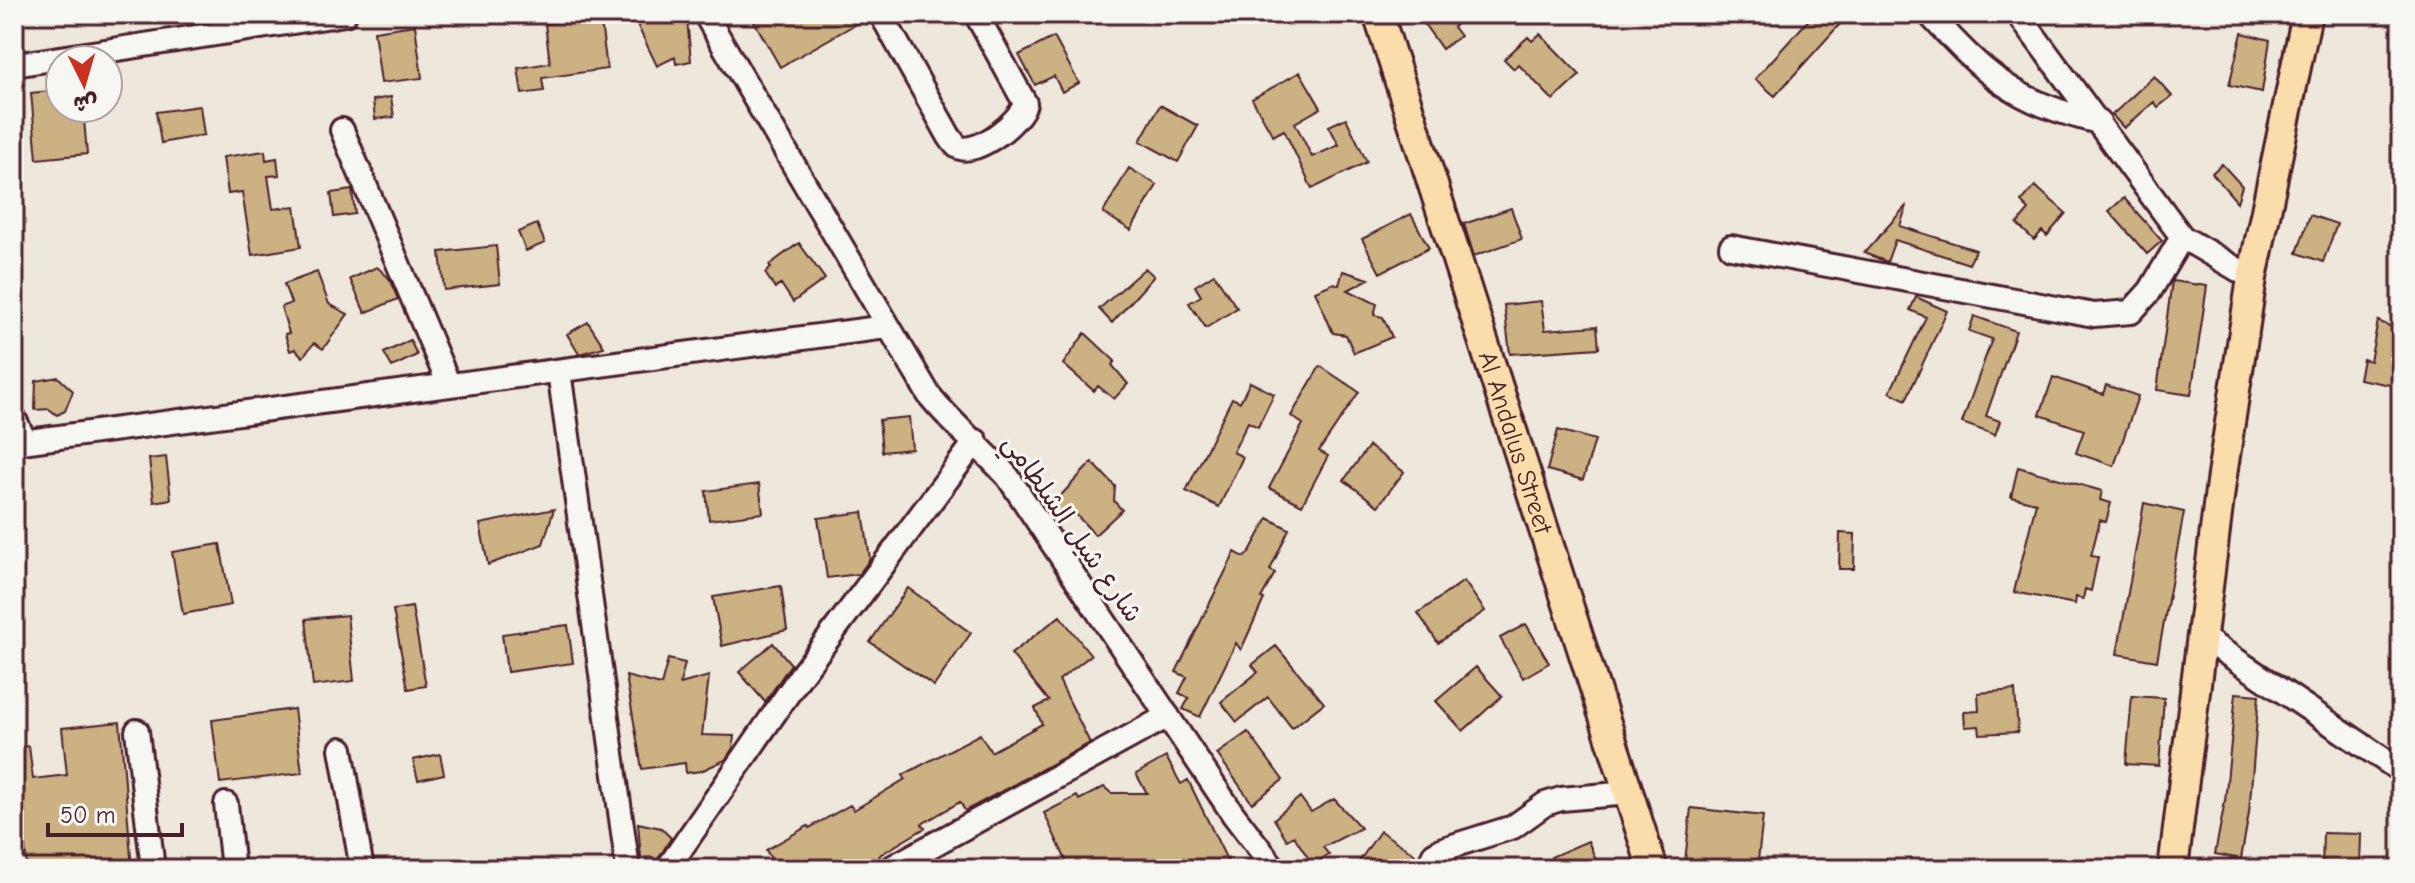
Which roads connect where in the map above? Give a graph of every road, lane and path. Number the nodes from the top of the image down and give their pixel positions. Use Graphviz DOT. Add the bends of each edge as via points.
graph roads {
  1 [pos="345,14"];
  2 [pos="705,14"];
  3 [pos="881,14"];
  4 [pos="976,14"];
  5 [pos="1378,14"];
  6 [pos="1929,14"];
  7 [pos="2018,14"];
  8 [pos="2307,14"];
  9 [pos="14,65"];
  10 [pos="2099,122"];
  11 [pos="342,130"];
  12 [pos="2182,237"];
  13 [pos="1731,247"];
  14 [pos="2252,278"];
  15 [pos="886,327"];
  16 [pos="559,371"];
  17 [pos="449,385"];
  18 [pos="14,418"];
  19 [pos="976,441"];
  20 [pos="19,442"];
  21 [pos="2202,637"];
  22 [pos="1168,716"];
  23 [pos="137,731"];
  24 [pos="341,749"];
  25 [pos="2401,771"];
  26 [pos="1629,793"];
  27 [pos="226,804"];
  28 [pos="1262,866"];
  29 [pos="153,869"];
  30 [pos="233,869"];
  31 [pos="362,869"];
  32 [pos="628,869"];
  33 [pos="667,869"];
  34 [pos="889,869"];
  35 [pos="1427,869"];
  36 [pos="1653,869"];
  37 [pos="2173,869"];
  1 -- 9 [label="street"];
  2 -- 15 [label="street, شارع شيل الشلطامي"];
  3 -- 4 [label="street" via="949,136 957,147 968,149 1020,118 1025,103"];
  5 -- 26 [label="main road, Al Andalus Street"];
  6 -- 10 [label="street" via="2015,95"];
  7 -- 10 [label="street"];
  8 -- 14 [label="main road"];
  10 -- 12 [label="street"];
  11 -- 17 [label="street"];
  12 -- 13 [label="street" via="2131,312 2094,315"];
  12 -- 14 [label="street"];
  14 -- 21 [label="main road"];
  15 -- 16 [label="street"];
  15 -- 19 [label="street, شارع شيل الشلطامي" via="929,395"];
  16 -- 17 [label="street"];
  16 -- 32 [label="street"];
  17 -- 20 [label="street"];
  18 -- 20 [label="street"];
  19 -- 22 [label="street, شارع شيل الشلطامي" via="1008,477"];
  19 -- 33 [label="street" via="801,675"];
  21 -- 25 [label="street"];
  21 -- 37 [label="main road"];
  22 -- 28 [label="street, شارع شيل الشلطامي"];
  22 -- 34 [label="street"];
  23 -- 29 [label="street"];
  24 -- 31 [label="street"];
  26 -- 35 [label="street" via="1545,804 1513,827 1443,849"];
  26 -- 36 [label="main road, Al Andalus Street"];
  27 -- 30 [label="street"];
}
